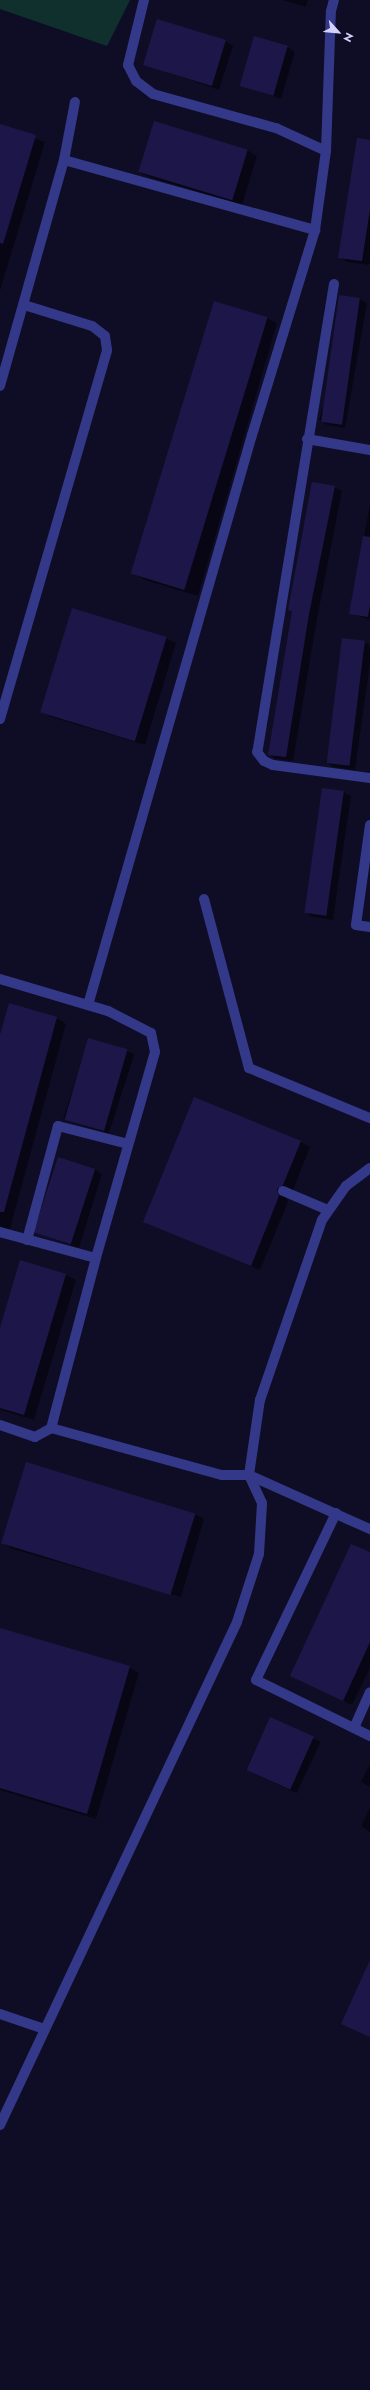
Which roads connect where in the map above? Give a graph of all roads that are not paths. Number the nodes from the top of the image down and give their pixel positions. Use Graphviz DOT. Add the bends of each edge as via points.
graph roads {
  1 [pos="144,0"];
  2 [pos="334,0"];
  3 [pos="75,102"];
  4 [pos="326,151"];
  5 [pos="64,160"];
  6 [pos="315,230"];
  7 [pos="334,284"];
  8 [pos="24,305"];
  9 [pos="0,386"];
  10 [pos="308,439"];
  11 [pos="370,450"];
  12 [pos="0,719"];
  13 [pos="370,778"];
  14 [pos="370,824"];
  15 [pos="204,899"];
  16 [pos="370,927"];
  17 [pos="0,979"];
  18 [pos="88,1005"];
  19 [pos="370,1118"];
  20 [pos="128,1144"];
  21 [pos="370,1168"];
  22 [pos="283,1191"];
  23 [pos="328,1210"];
  24 [pos="0,1232"];
  25 [pos="27,1240"];
  26 [pos="96,1258"];
  27 [pos="0,1426"];
  28 [pos="51,1428"];
  29 [pos="249,1475"];
  30 [pos="336,1513"];
  31 [pos="370,1529"];
  32 [pos="370,1692"];
  33 [pos="354,1728"];
  34 [pos="370,1736"];
  35 [pos="0,2014"];
  36 [pos="44,2029"];
  37 [pos="0,2125"];
  1 -- 4 [label="street" via="128,65 136,81 153,94 276,128"];
  2 -- 4 [label="street" via="331,11"];
  3 -- 5 [label="street"];
  4 -- 6 [label="street"];
  5 -- 6 [label="street"];
  5 -- 8 [label="street" via="29,278"];
  6 -- 18 [label="street" via="252,435"];
  7 -- 10 [label="street"];
  8 -- 9 [label="street"];
  8 -- 12 [label="street" via="92,326 105,336 107,350"];
  10 -- 11 [label="street"];
  10 -- 13 [label="street" via="257,752 264,761 273,765"];
  14 -- 16 [label="street" via="356,925"];
  15 -- 19 [label="street" via="248,1068"];
  17 -- 18 [label="street"];
  18 -- 20 [label="street" via="108,1011 151,1033 155,1052"];
  20 -- 25 [label="street" via="58,1126"];
  20 -- 26 [label="street"];
  21 -- 23 [label="street" via="346,1186"];
  22 -- 23 [label="street"];
  23 -- 29 [label="street" via="322,1220 260,1400"];
  24 -- 25 [label="street"];
  25 -- 26 [label="street"];
  26 -- 28 [label="street"];
  27 -- 28 [label="street" via="35,1437"];
  28 -- 29 [label="street" via="222,1476"];
  29 -- 30 [label="street"];
  29 -- 36 [label="street" via="262,1503 259,1554 237,1622"];
  30 -- 31 [label="street"];
  30 -- 33 [label="street" via="256,1680"];
  32 -- 33 [label="street"];
  33 -- 34 [label="street"];
  35 -- 36 [label="street"];
  36 -- 37 [label="street"];
}
